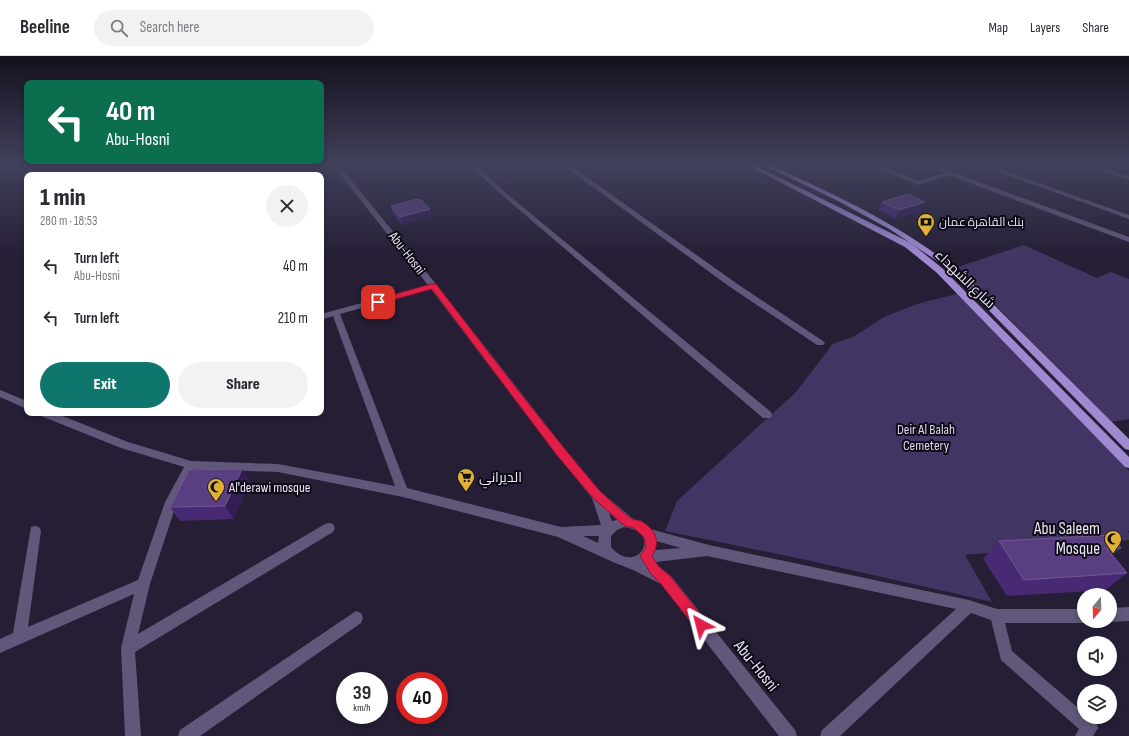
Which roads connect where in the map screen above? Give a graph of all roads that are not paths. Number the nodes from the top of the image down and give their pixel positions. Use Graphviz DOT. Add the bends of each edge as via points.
graph roads {
  1 [pos="360,195"];
  2 [pos="505,195"];
  3 [pos="607,195"];
  4 [pos="811,195"];
  5 [pos="828,195"];
  6 [pos="1007,195"];
  7 [pos="1066,195"];
  8 [pos="1129,217"];
  9 [pos="1129,240"];
  10 [pos="433,286"];
  11 [pos="336,314"];
  12 [pos="324,316"];
  13 [pos="820,343"];
  14 [pos="0,393"];
  15 [pos="24,403"];
  16 [pos="767,415"];
  17 [pos="52,416"];
  18 [pos="1129,446"];
  19 [pos="1129,464"];
  20 [pos="191,466"];
  21 [pos="403,492"];
  22 [pos="597,495"];
  23 [pos="629,523"];
  24 [pos="329,528"];
  25 [pos="609,530"];
  26 [pos="35,531"];
  27 [pos="560,532"];
  28 [pos="648,534"];
  29 [pos="709,551"];
  30 [pos="610,554"];
  31 [pos="646,556"];
  32 [pos="630,563"];
  33 [pos="666,580"];
  34 [pos="143,584"];
  35 [pos="969,606"];
  36 [pos="1129,614"];
  37 [pos="1117,615"];
  38 [pos="997,616"];
  39 [pos="1077,616"];
  40 [pos="356,618"];
  41 [pos="19,638"];
  42 [pos="0,646"];
  43 [pos="128,648"];
  44 [pos="132,736"];
  45 [pos="186,736"];
  46 [pos="789,736"];
  47 [pos="828,736"];
  48 [pos="1083,736"];
  1 -- 10 [label="street, Abu-Hosni"];
  2 -- 16 [label="street"];
  3 -- 13 [label="street" via="733,285"];
  4 -- 19 [label="main road, شارع الشهداء" via="908,245 944,275"];
  5 -- 18 [label="main road, شارع الشهداء" via="879,219 917,241 933,254 965,281"];
  6 -- 9 [label="street"];
  7 -- 8 [label="street"];
  10 -- 11 [label="street"];
  10 -- 22 [label="street, Abu-Hosni"];
  11 -- 12 [label="street"];
  11 -- 21 [label="street"];
  14 -- 15 [label="street"];
  17 -- 20 [label="street" via="125,445"];
  20 -- 21 [label="street" via="278,468"];
  20 -- 34 [label="street" via="171,502"];
  21 -- 27 [label="street"];
  22 -- 23 [label="street, Abu-Hosni"];
  22 -- 25 [label="street, Abu-Hosni"];
  23 -- 25 [label="street" via="621,523"];
  23 -- 28 [label="street, Abu-Hosni" via="637,524"];
  24 -- 43 [label="street"];
  25 -- 27 [label="street"];
  25 -- 30 [label="street, Abu-Hosni" via="604,541"];
  26 -- 41 [label="street"];
  27 -- 30 [label="street"];
  28 -- 29 [label="street, Abu-Hosni"];
  28 -- 31 [label="street" via="651,547"];
  29 -- 31 [label="street"];
  29 -- 35 [label="street"];
  30 -- 32 [label="street, Abu-Hosni" via="615,559"];
  31 -- 32 [label="street"];
  31 -- 33 [label="street, Abu-Hosni" via="655,571"];
  32 -- 33 [label="street, Abu-Hosni"];
  33 -- 46 [label="street, Abu-Hosni"];
  34 -- 41 [label="street"];
  34 -- 43 [label="street"];
  35 -- 38 [label="street"];
  35 -- 47 [label="street"];
  36 -- 37 [label="street"];
  38 -- 39 [label="street"];
  38 -- 48 [label="street" via="1006,655 1090,728"];
  40 -- 45 [label="street"];
  41 -- 42 [label="street"];
  43 -- 44 [label="street"];
}
